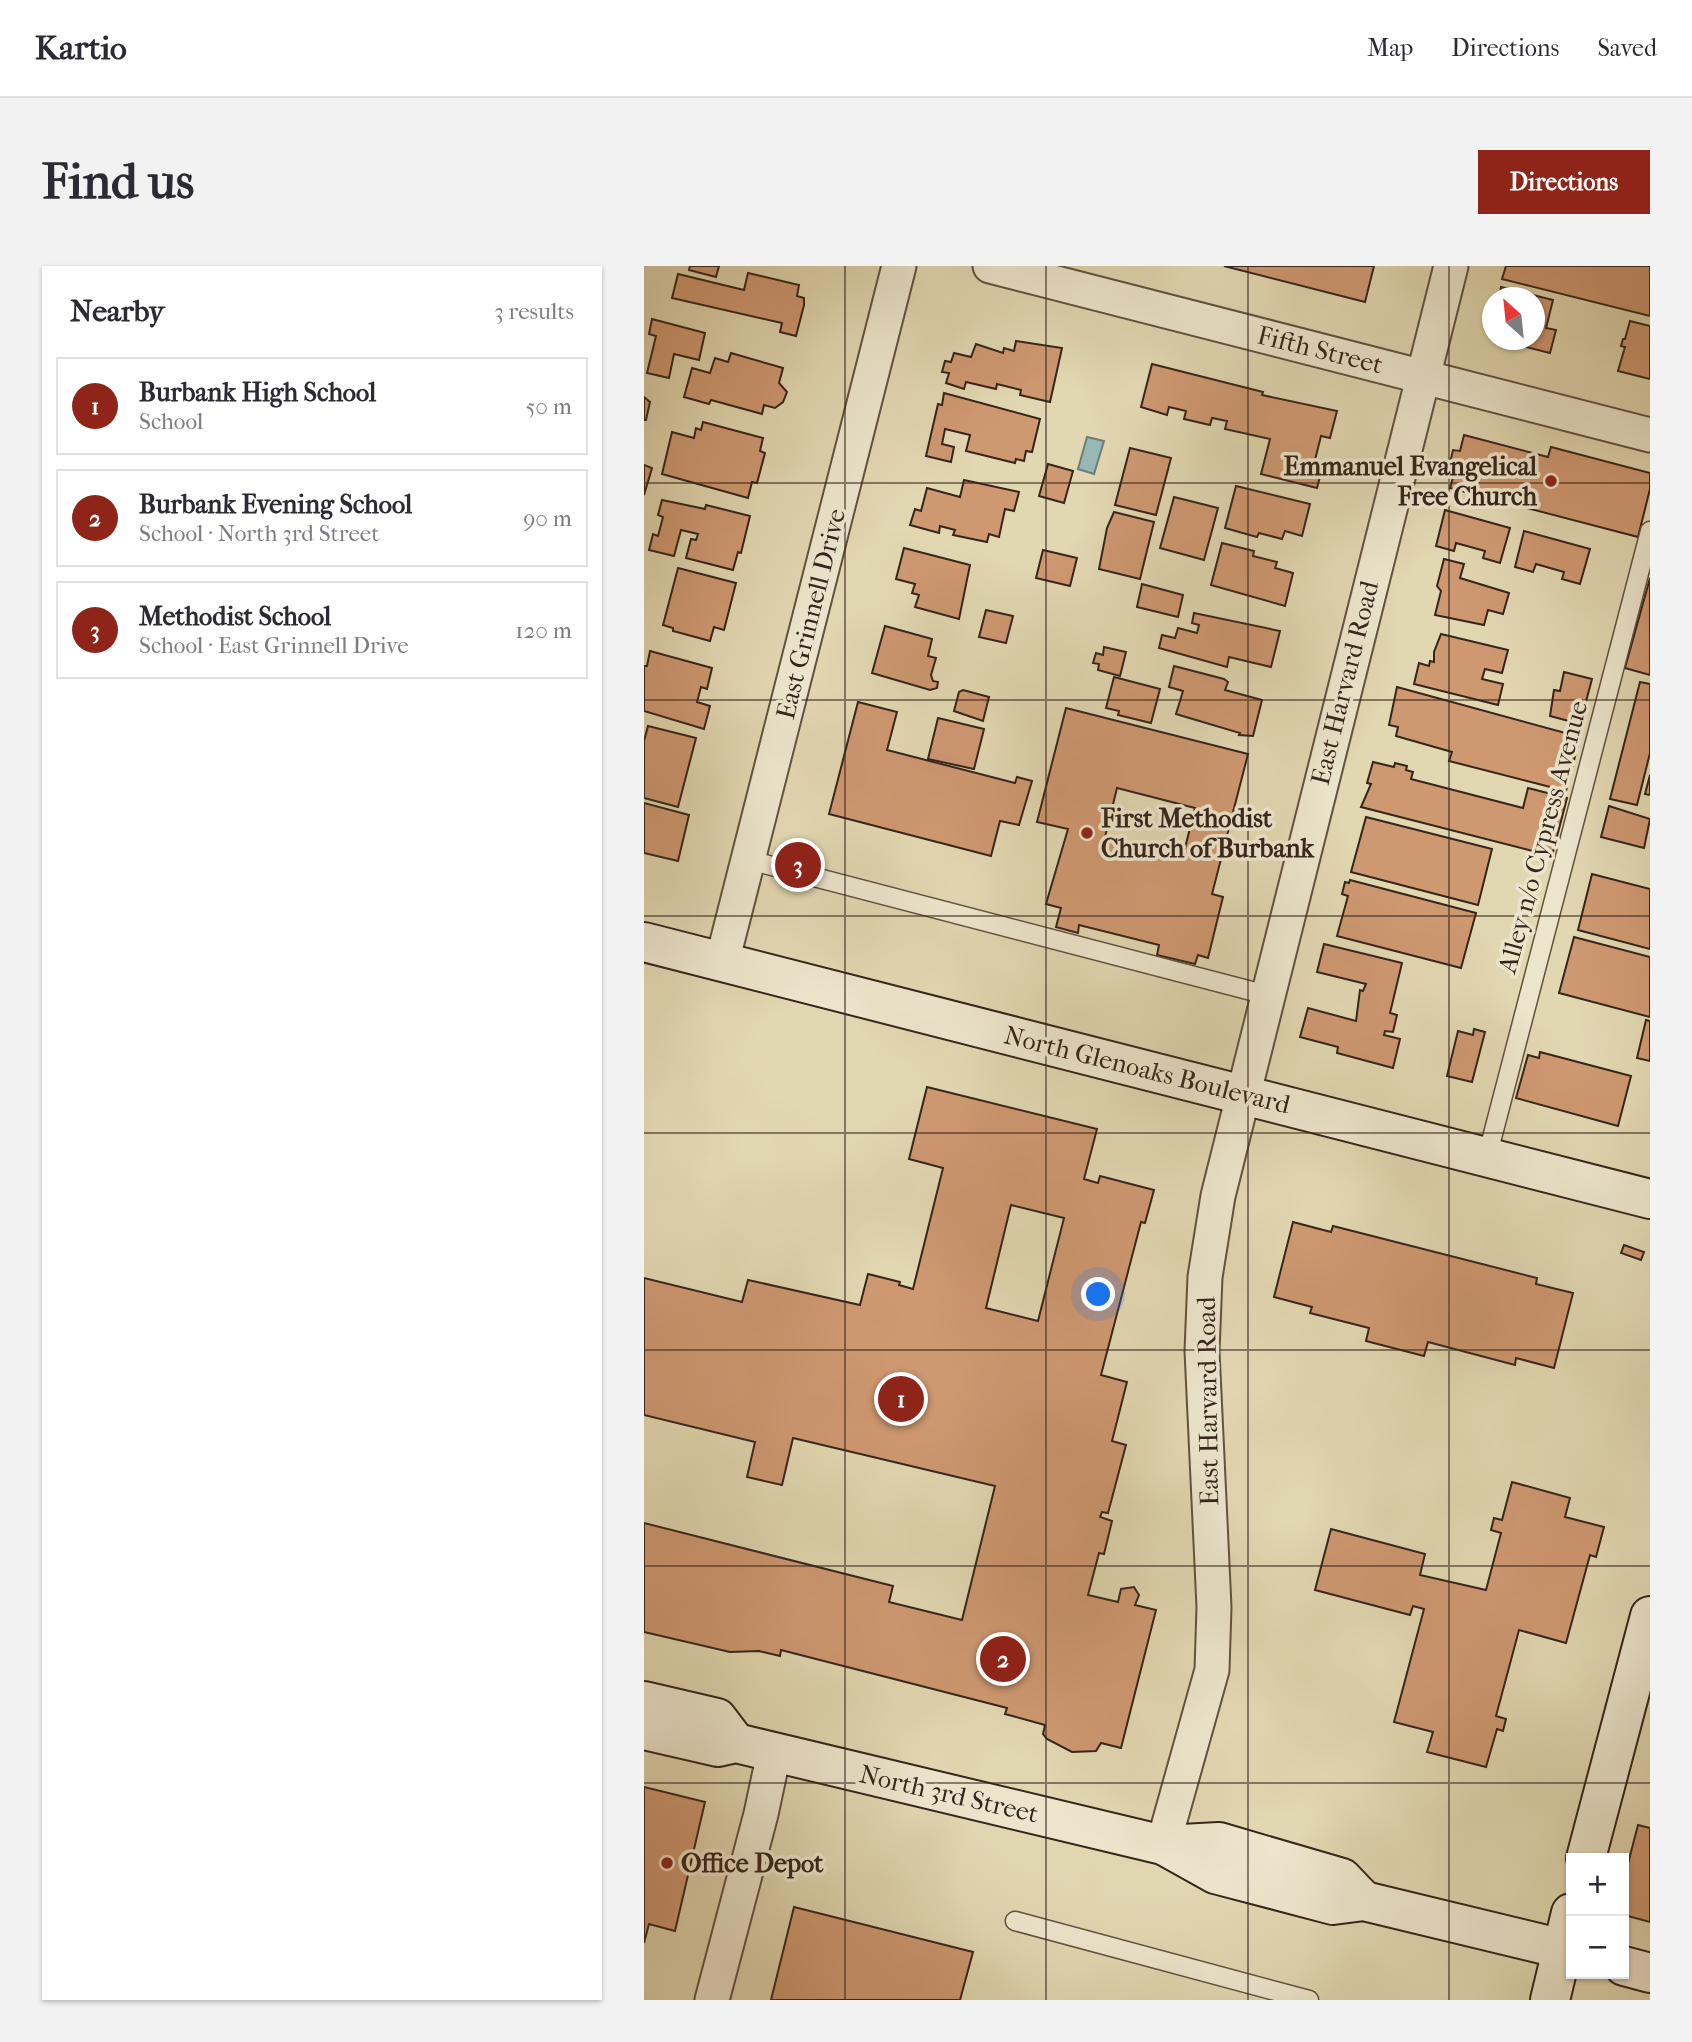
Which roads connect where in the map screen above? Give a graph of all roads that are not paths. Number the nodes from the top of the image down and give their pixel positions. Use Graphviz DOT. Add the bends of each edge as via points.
graph roads {
  1 [pos="899,266"];
  2 [pos="990,266"];
  3 [pos="1451,266"];
  4 [pos="1422,375"];
  5 [pos="1650,435"];
  6 [pos="1650,531"];
  7 [pos="749,860"];
  8 [pos="644,942"];
  9 [pos="723,962"];
  10 [pos="1267,995"];
  11 [pos="1242,1094"];
  12 [pos="1486,1157"];
  13 [pos="1650,1199"];
  14 [pos="1650,1616"];
  15 [pos="644,1701"];
  16 [pos="644,1730"];
  17 [pos="736,1743"];
  18 [pos="774,1753"];
  19 [pos="1163,1845"];
  20 [pos="1587,1853"];
  21 [pos="1015,1921"];
  22 [pos="1566,1938"];
  23 [pos="1566,1945"];
  24 [pos="1629,1967"];
  25 [pos="1650,1973"];
  26 [pos="712,2000"];
  27 [pos="1309,2000"];
  28 [pos="1550,2000"];
  1 -- 7 [label="street, East Grinnell Drive"];
  2 -- 4 [label="street, Fifth Street"];
  3 -- 4 [label="street, East Harvard Road"];
  4 -- 5 [label="street, Fifth Street"];
  4 -- 10 [label="street, East Harvard Road"];
  6 -- 12 [label="lane, Alley n/o Cypress Avenue"];
  7 -- 9 [label="street, East Grinnell Drive"];
  7 -- 10 [label="lane"];
  8 -- 9 [label="main road, North Glenoaks Boulevard"];
  9 -- 11 [label="main road, North Glenoaks Boulevard"];
  10 -- 11 [label="street, East Harvard Road"];
  11 -- 12 [label="main road, North Glenoaks Boulevard"];
  11 -- 19 [label="street, East Harvard Road" via="1219,1196 1205,1289 1202,1351 1214,1607 1212,1670"];
  12 -- 13 [label="main road, North Glenoaks Boulevard"];
  14 -- 20 [label="main road"];
  15 -- 17 [label="main road" via="716,1718"];
  16 -- 17 [label="main road, North 3rd Street" via="718,1747"];
  17 -- 18 [label="main road, North 3rd Street"];
  18 -- 19 [label="main road, North 3rd Street"];
  18 -- 26 [label="street"];
  19 -- 22 [label="main road, North 3rd Street" via="1219,1842 1342,1878 1364,1901"];
  21 -- 27 [label="lane"];
  23 -- 28 [label="main road"];
  24 -- 25 [label="main road"];
}
